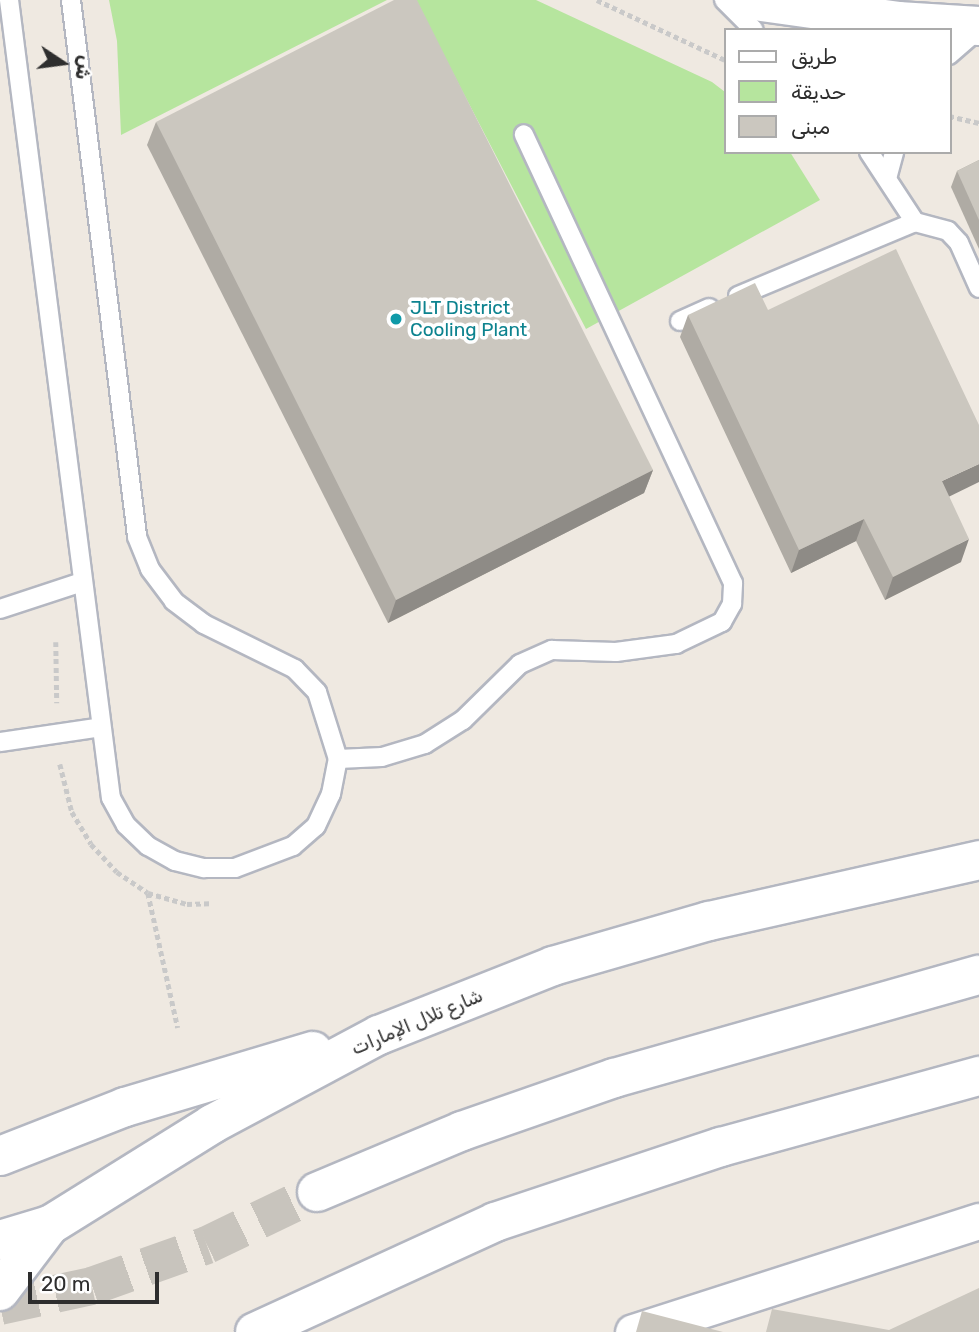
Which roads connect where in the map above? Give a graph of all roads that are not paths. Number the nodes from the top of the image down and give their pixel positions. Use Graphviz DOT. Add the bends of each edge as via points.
graph roads {
  1 [pos="9,0"];
  2 [pos="71,0"];
  3 [pos="724,0"];
  4 [pos="747,0"];
  5 [pos="752,28"];
  6 [pos="979,28"];
  7 [pos="951,53"];
  8 [pos="524,134"];
  9 [pos="871,154"];
  10 [pos="893,154"];
  11 [pos="888,175"];
  12 [pos="915,222"];
  13 [pos="979,288"];
  14 [pos="680,321"];
  15 [pos="82,582"];
  16 [pos="0,609"];
  17 [pos="101,727"];
  18 [pos="0,742"];
  19 [pos="338,759"];
  20 [pos="979,860"];
  21 [pos="979,975"];
  22 [pos="379,1035"];
  23 [pos="979,1076"];
  24 [pos="0,1156"];
  25 [pos="317,1192"];
  26 [pos="979,1221"];
  27 [pos="50,1225"];
  28 [pos="0,1240"];
  29 [pos="0,1291"];
  30 [pos="255,1332"];
  31 [pos="633,1332"];
  1 -- 15 [label="lane"];
  2 -- 19 [label="lane" via="137,536 150,569 174,601 204,624 295,669 317,692"];
  3 -- 5 [label="lane"];
  4 -- 6 [label="main road" via="898,22"];
  6 -- 7 [label="lane"];
  8 -- 19 [label="lane" via="733,583 732,604 722,622 677,644 626,652 552,650 520,664 463,720 425,744 382,757"];
  9 -- 11 [label="lane"];
  10 -- 11 [label="lane"];
  11 -- 12 [label="lane"];
  12 -- 13 [label="lane" via="948,231 959,243"];
  12 -- 14 [label="lane"];
  15 -- 16 [label="lane"];
  15 -- 17 [label="lane"];
  17 -- 18 [label="lane"];
  17 -- 19 [label="lane" via="111,798 126,825 148,846 174,861 204,868 235,868 293,846 316,826 331,794"];
  20 -- 22 [label="main road, شارع تلال الإمارات" via="709,921 553,966"];
  21 -- 25 [label="main road" via="614,1078 462,1131"];
  22 -- 24 [label="main road" via="209,1080"];
  22 -- 27 [label="main road, شارع تلال الإمارات" via="212,1124"];
  23 -- 30 [label="main road" via="721,1147 495,1222"];
  26 -- 31 [label="street"];
  27 -- 28 [label="main road, شارع تلال الإمارات"];
  27 -- 29 [label="main road"];
}
